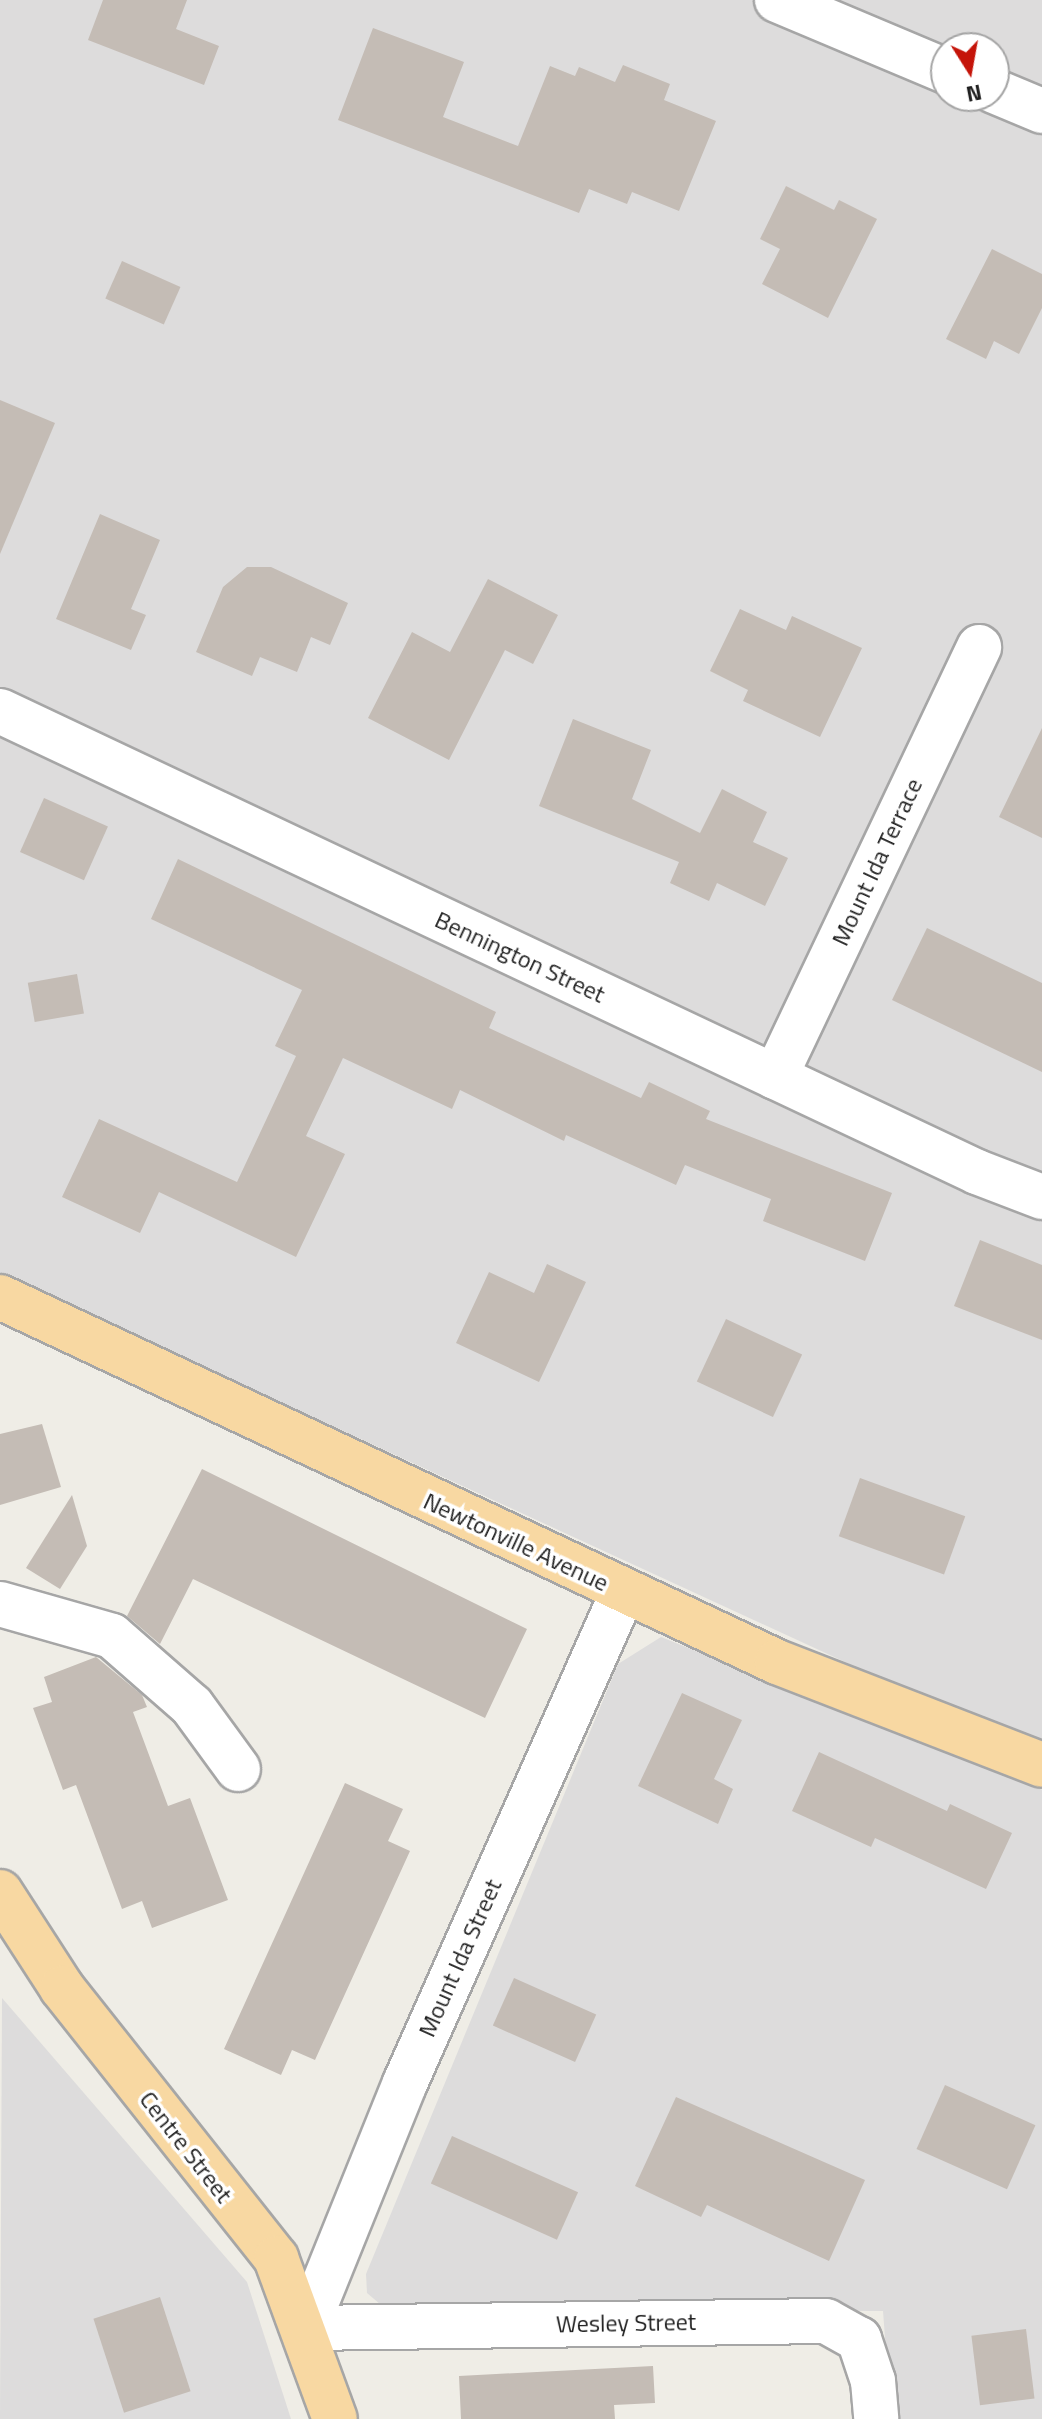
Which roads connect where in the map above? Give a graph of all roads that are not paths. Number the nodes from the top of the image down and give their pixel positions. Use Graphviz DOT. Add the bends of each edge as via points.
graph roads {
  1 [pos="777,0"];
  2 [pos="930,64"];
  3 [pos="1010,98"];
  4 [pos="1042,111"];
  5 [pos="979,647"];
  6 [pos="0,711"];
  7 [pos="775,1077"];
  8 [pos="1042,1197"];
  9 [pos="0,1297"];
  10 [pos="623,1592"];
  11 [pos="0,1604"];
  12 [pos="1042,1765"];
  13 [pos="238,1769"];
  14 [pos="0,1892"];
  15 [pos="306,2328"];
  16 [pos="335,2419"];
  17 [pos="876,2419"];
  1 -- 2 [label="street"];
  3 -- 4 [label="street"];
  5 -- 7 [label="street, Mount Ida Terrace"];
  6 -- 7 [label="street, Bennington Street"];
  7 -- 8 [label="street, Bennington Street"];
  9 -- 10 [label="main road, Newtonville Avenue"];
  10 -- 12 [label="main road, Newtonville Avenue" via="777,1662"];
  10 -- 15 [label="street, Mount Ida Street" via="405,2083"];
  11 -- 13 [label="street" via="112,1636 192,1706"];
  14 -- 15 [label="main road, Centre Street" via="62,1988 276,2258"];
  15 -- 16 [label="main road, Centre Street"];
  15 -- 17 [label="street, Wesley Street" via="826,2321 859,2339 873,2381"];
}
